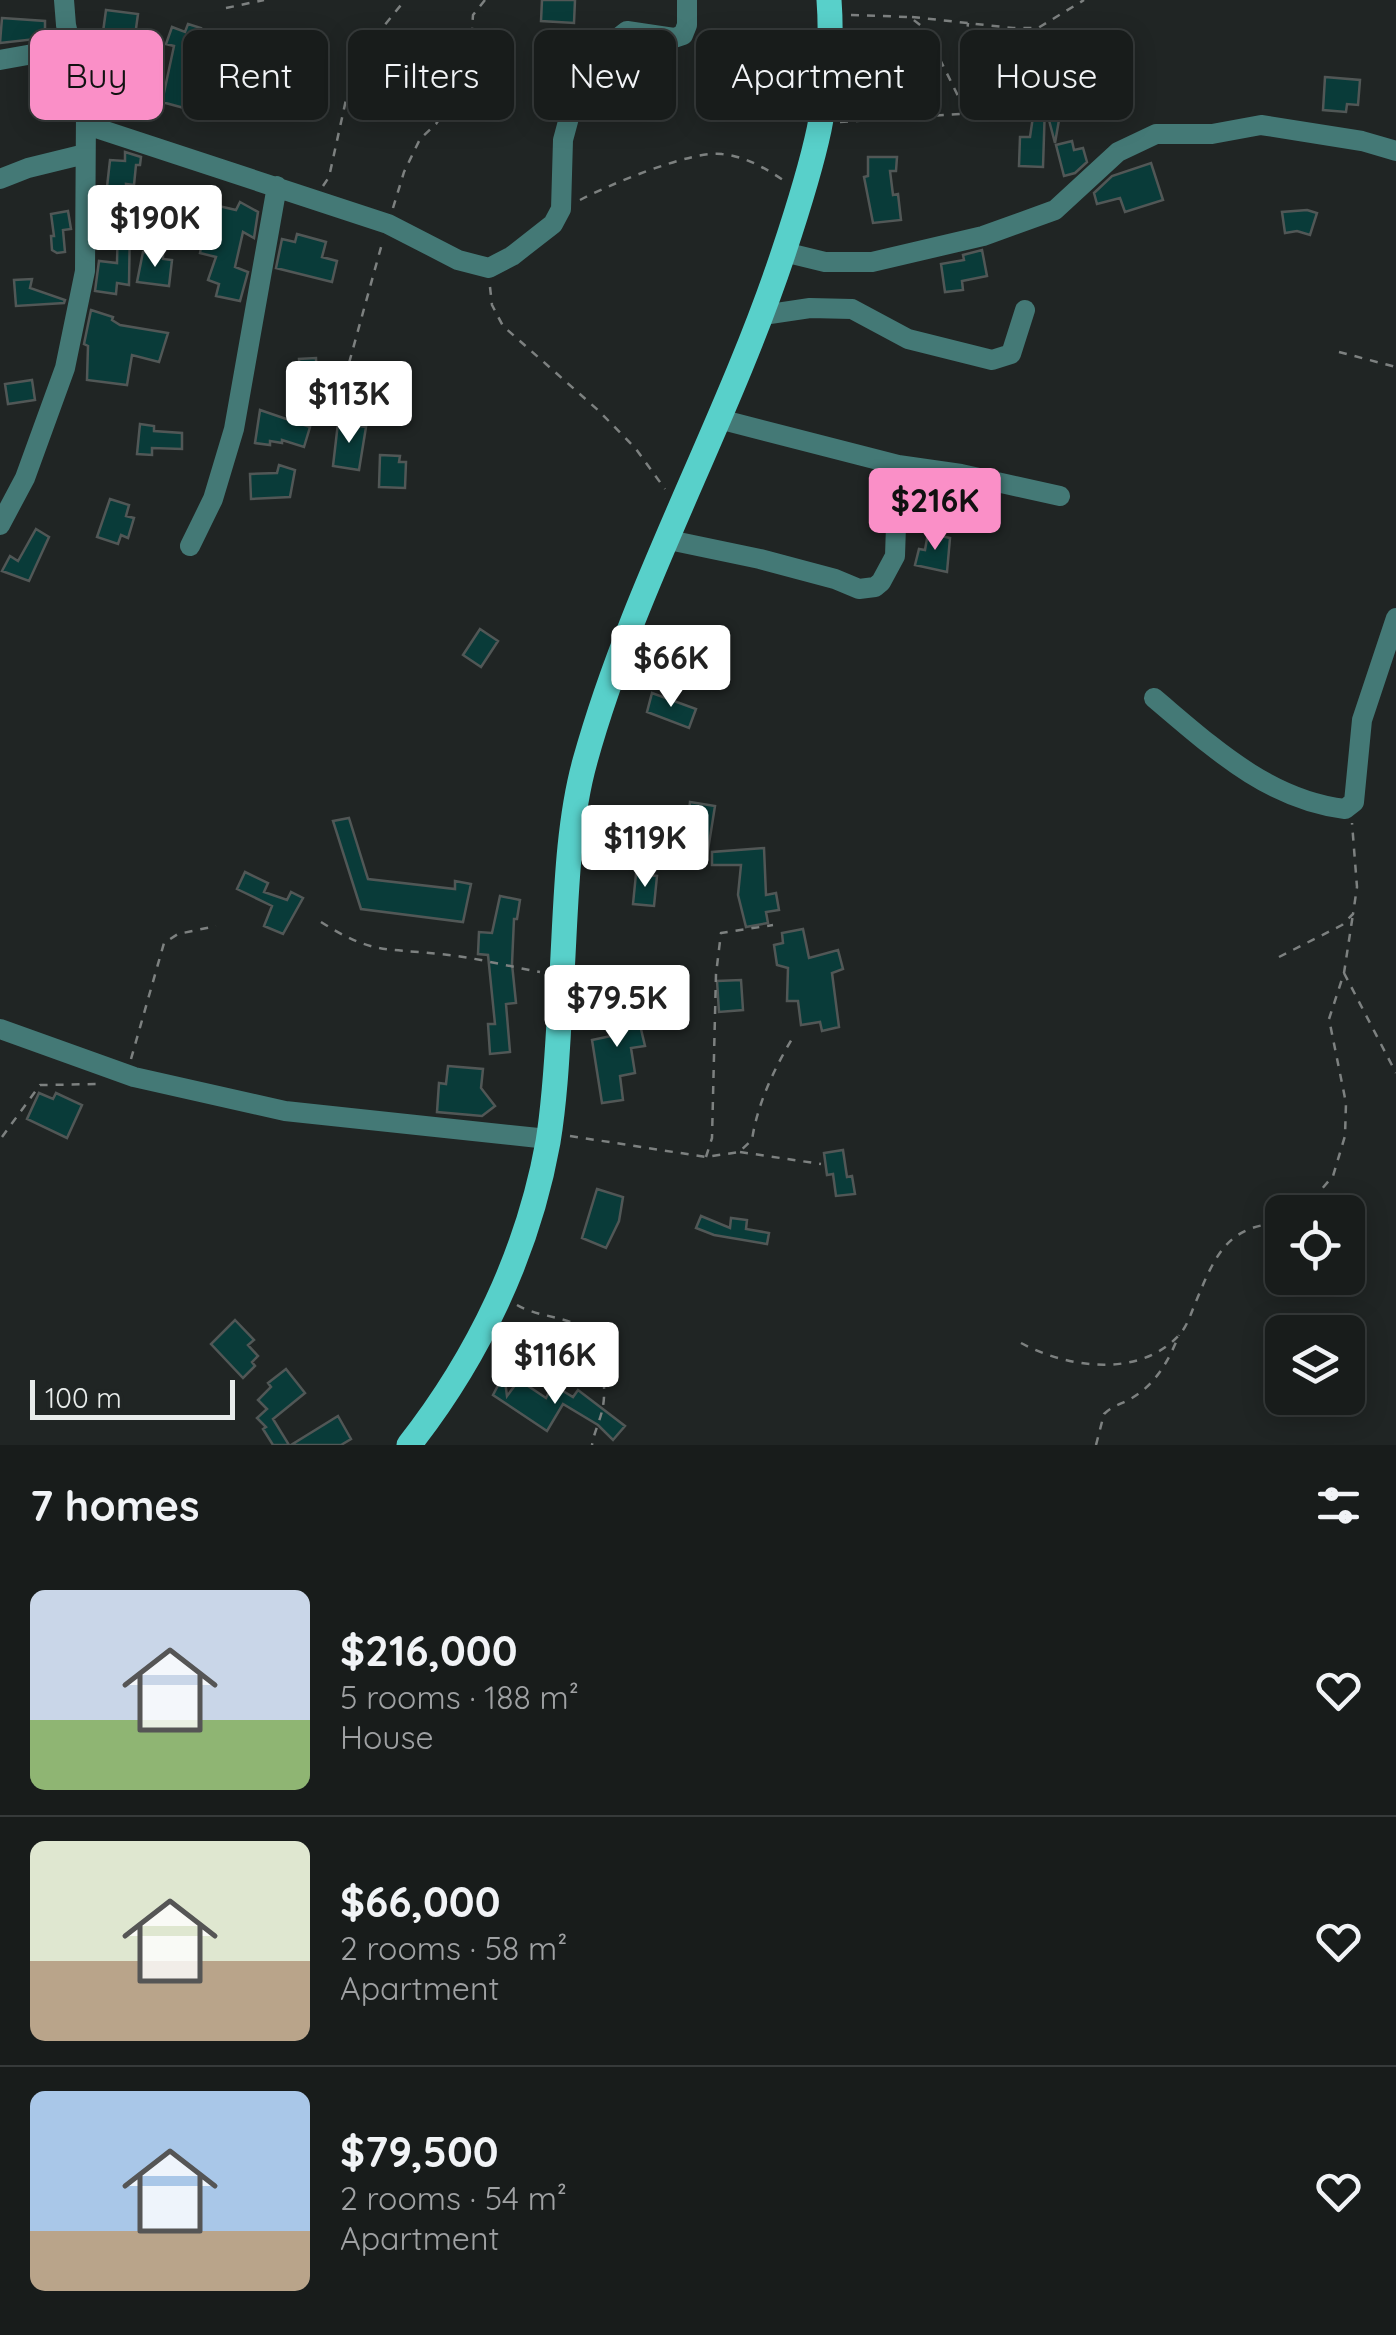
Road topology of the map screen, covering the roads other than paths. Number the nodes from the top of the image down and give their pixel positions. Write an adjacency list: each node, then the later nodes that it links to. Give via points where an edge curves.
1 (64, 0): 4 (street)
2 (687, 0): 12 (street, via 684,35 627,31 583,72 562,140 561,209 553,224 488,268)
3 (829, 8): 13 (main road, via 823,121)
4 (67, 30)
5 (30, 55): 6 (street)
6 (0, 60)
7 (86, 120): 8 (street)
8 (87, 126): 10 (street); 12 (street)
9 (1396, 151): 13 (street, via 1261,126 1156,134 1118,152 1055,210 984,236 872,262 825,262)
10 (85, 154): 11 (street); 19 (street, via 85,272 65,368 26,478)
11 (0, 179)
12 (277, 186): 21 (street, via 234,429 214,500)
13 (784, 252): 15 (main road)
14 (1024, 310): 15 (street, via 1011,354 996,360 908,338 852,309)
15 (763, 315): 16 (main road)
16 (720, 419): 17 (street); 20 (main road)
17 (898, 465): 18 (street); 20 (street, via 895,556 875,588)
18 (1060, 496)
19 (0, 525)
20 (669, 540): 25 (main road, via 584,763 566,891)
21 (190, 546)
22 (1396, 618): 23 (street, via 1362,720 1350,806 1336,808 1280,790 1234,766)
23 (1154, 698)
24 (0, 1029): 25 (street, via 130,1076 285,1111)
25 (548, 1136): 26 (main road, via 533,1211 501,1297)
26 (408, 1445)

